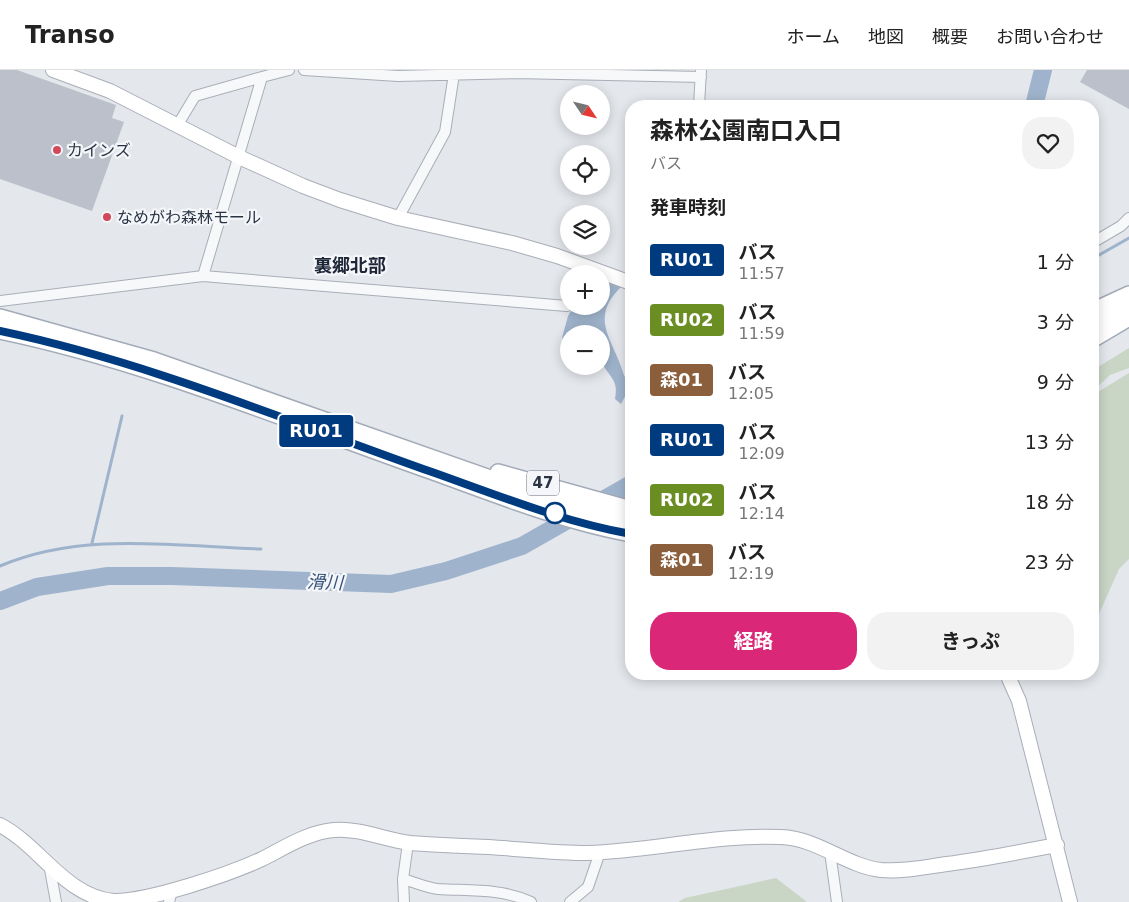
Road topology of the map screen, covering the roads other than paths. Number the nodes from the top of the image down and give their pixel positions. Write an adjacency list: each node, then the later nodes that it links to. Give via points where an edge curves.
1 (53, 70): 9 (street, via 110,90)
2 (289, 70): 7 (street)
3 (304, 70): 4 (street)
4 (399, 73): 5 (street)
5 (454, 74): 6 (street); 11 (street, via 445,132)
6 (701, 74): 8 (street)
7 (262, 77): 9 (street, via 195,96); 10 (street)
8 (699, 100)
9 (177, 126): 10 (street)
10 (239, 156): 11 (street, via 303,186); 15 (street)
11 (398, 218): 14 (street, via 512,243)
12 (1129, 218): 13 (street)
13 (1099, 239)
14 (578, 265)
15 (203, 276): 21 (street); 22 (street)
16 (610, 276): 17 (street)
17 (625, 281)
18 (1129, 284): 20 (main road)
19 (1129, 294): 23 (main road)
20 (1099, 296)
21 (0, 301)
22 (560, 305)
23 (1099, 308)
24 (1129, 308): 27 (main road)
25 (0, 317): 30 (main road, 47, via 154,360)
26 (1129, 318): 29 (main road)
27 (1099, 321)
28 (0, 331): 31 (main road, 47, via 144,370)
29 (1099, 336)
30 (453, 466): 32 (main road, 47, via 492,470); 33 (main road, 47, via 550,499)
31 (476, 488): 34 (main road, 47); 35 (main road, 47, via 534,517)
32 (625, 507)
33 (625, 519)
34 (625, 533)
35 (625, 540)
36 (1010, 680): 39 (street, via 1019,701)
37 (0, 825): 42 (street)
38 (408, 843): 40 (street); 43 (street); 44 (street, via 349,830 332,830 291,844)
39 (1056, 845): 41 (street, via 896,870 862,866); 50 (street)
40 (600, 852): 41 (street, via 764,837 786,837); 48 (street, via 588,887)
41 (830, 852): 49 (street)
42 (49, 863): 44 (street, via 76,887 102,899 127,901); 45 (street)
43 (404, 879): 46 (street); 47 (street, via 436,889 478,890 517,896)
44 (170, 897)
45 (56, 902)
46 (404, 902)
47 (531, 902)
48 (570, 902)
49 (837, 902)
50 (1070, 902)

